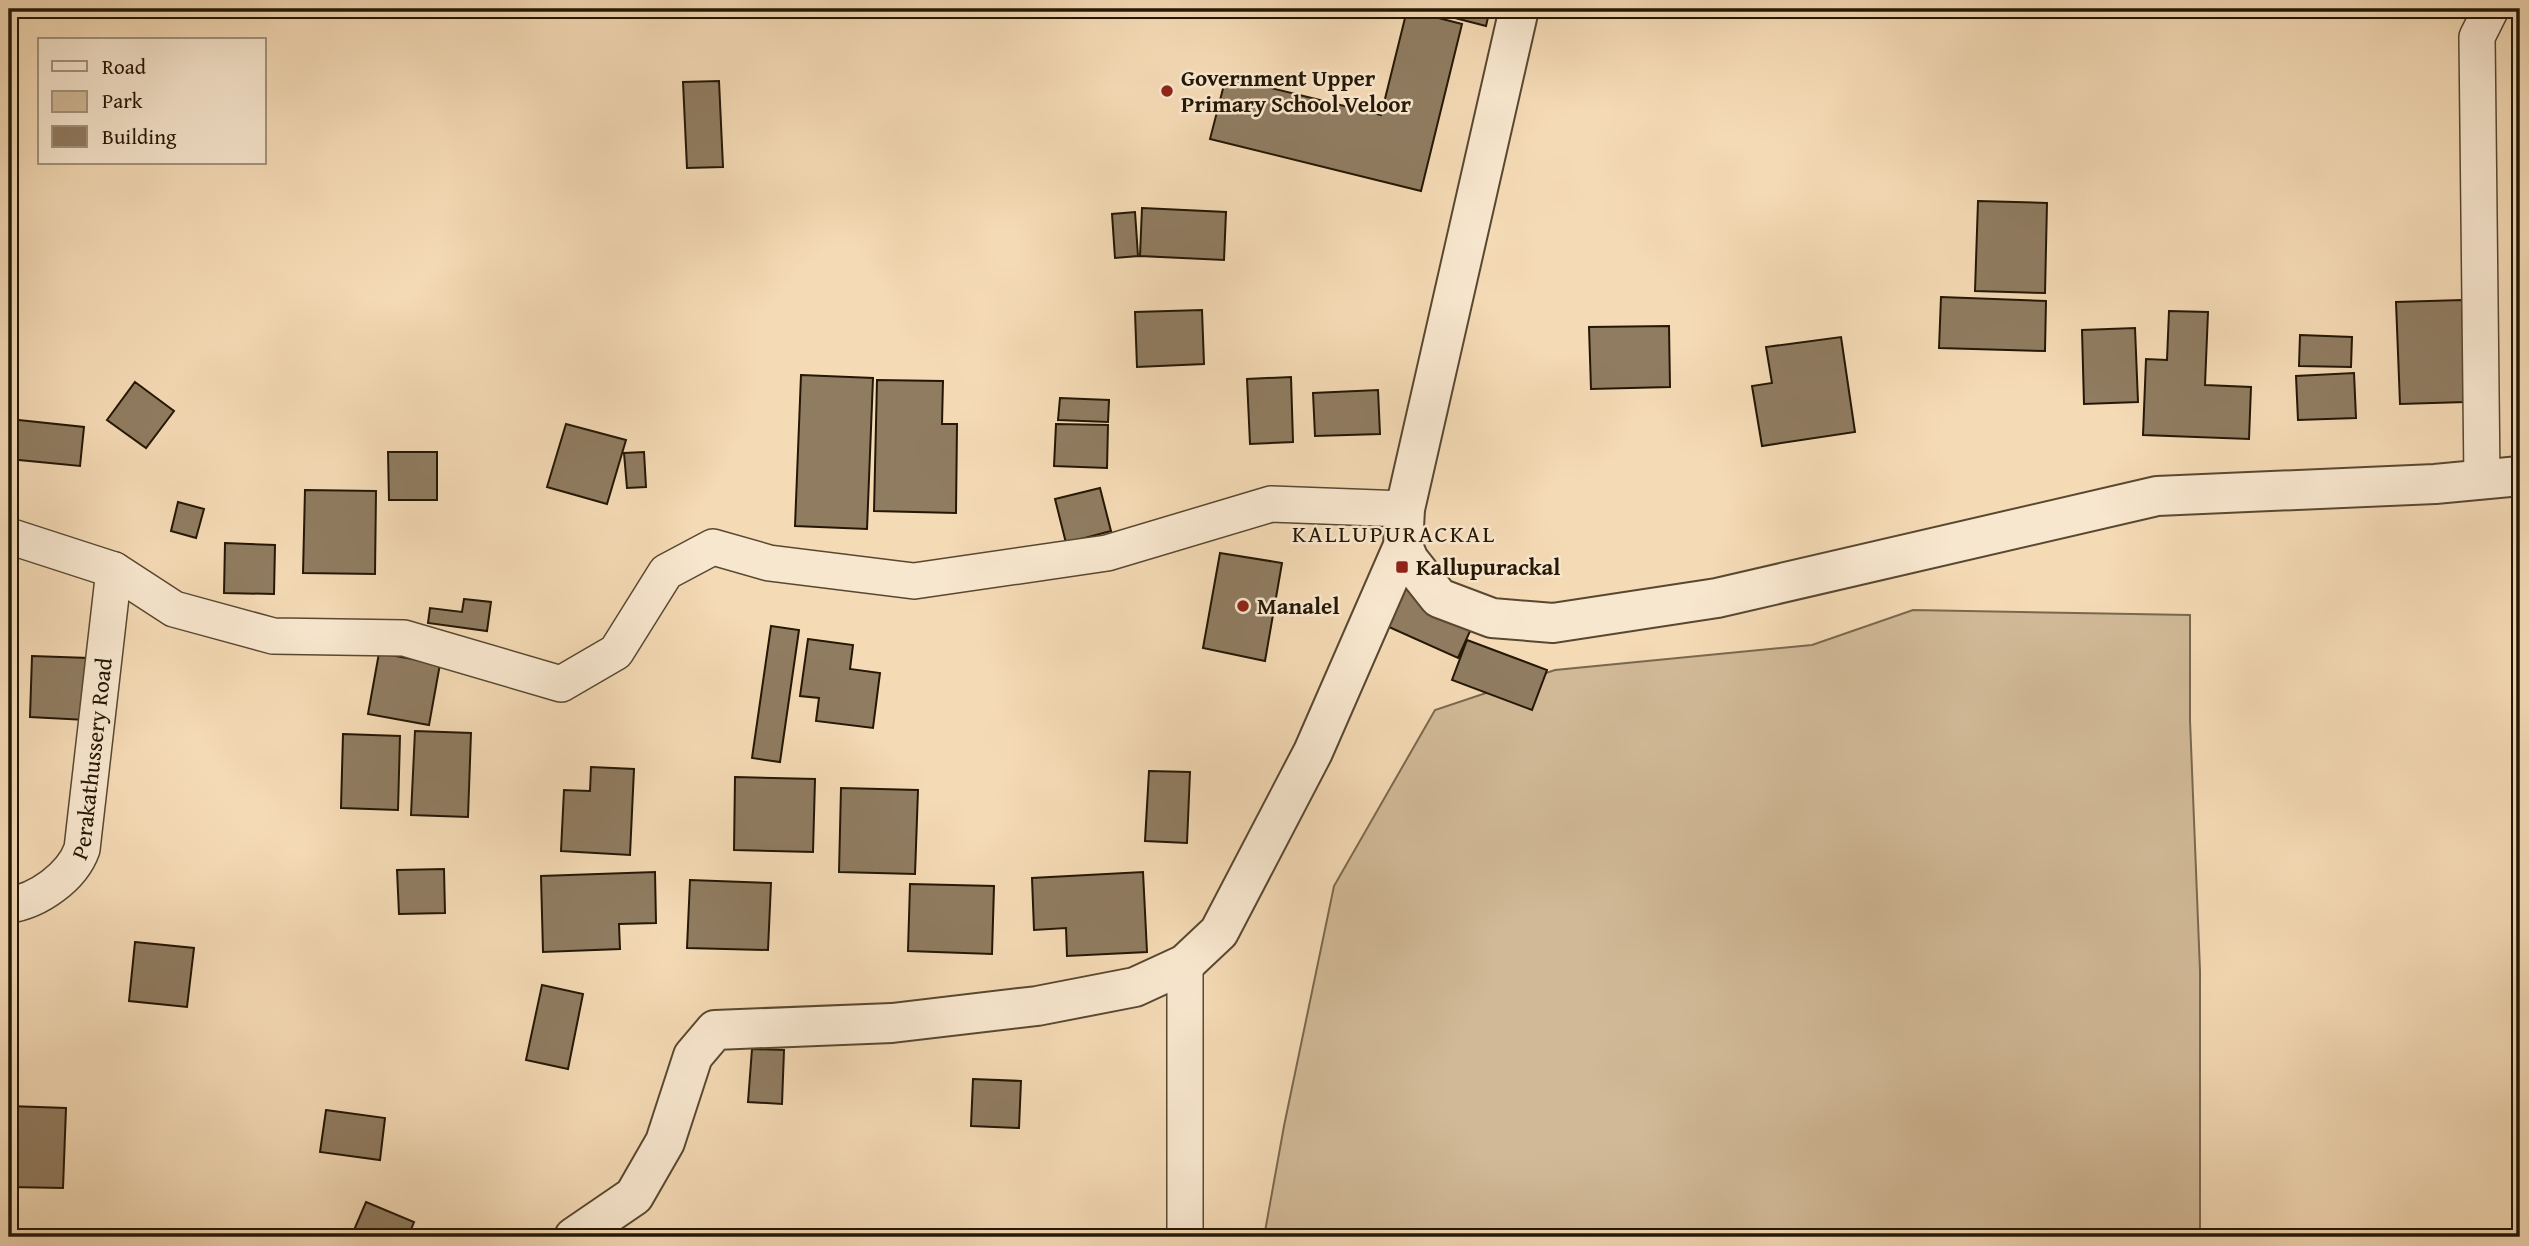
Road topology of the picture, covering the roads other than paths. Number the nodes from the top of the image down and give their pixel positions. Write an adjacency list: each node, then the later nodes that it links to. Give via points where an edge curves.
1 (1519, 9): 5 (street)
2 (2491, 9): 4 (street, via 2477,37)
3 (2520, 476): 4 (street)
4 (2483, 480): 5 (street, via 2157,496 1717,598 1553,623 1492,618 1439,598 1409,560)
5 (1404, 528): 7 (street, via 1271,505 1107,553 914,581 769,563 713,547 666,572 616,652 561,684 404,638 273,636 174,609); 9 (street, via 1313,752 1219,932)
6 (9, 536): 7 (street)
7 (114, 570): 8 (street, Perakathussery Road, via 82,849 66,876 36,896)
8 (9, 905)
9 (1185, 964): 10 (street, via 1135,986 1037,1006 892,1023 715,1030 693,1056 665,1142 634,1196); 11 (street)
10 (574, 1237)
11 (1185, 1237)

